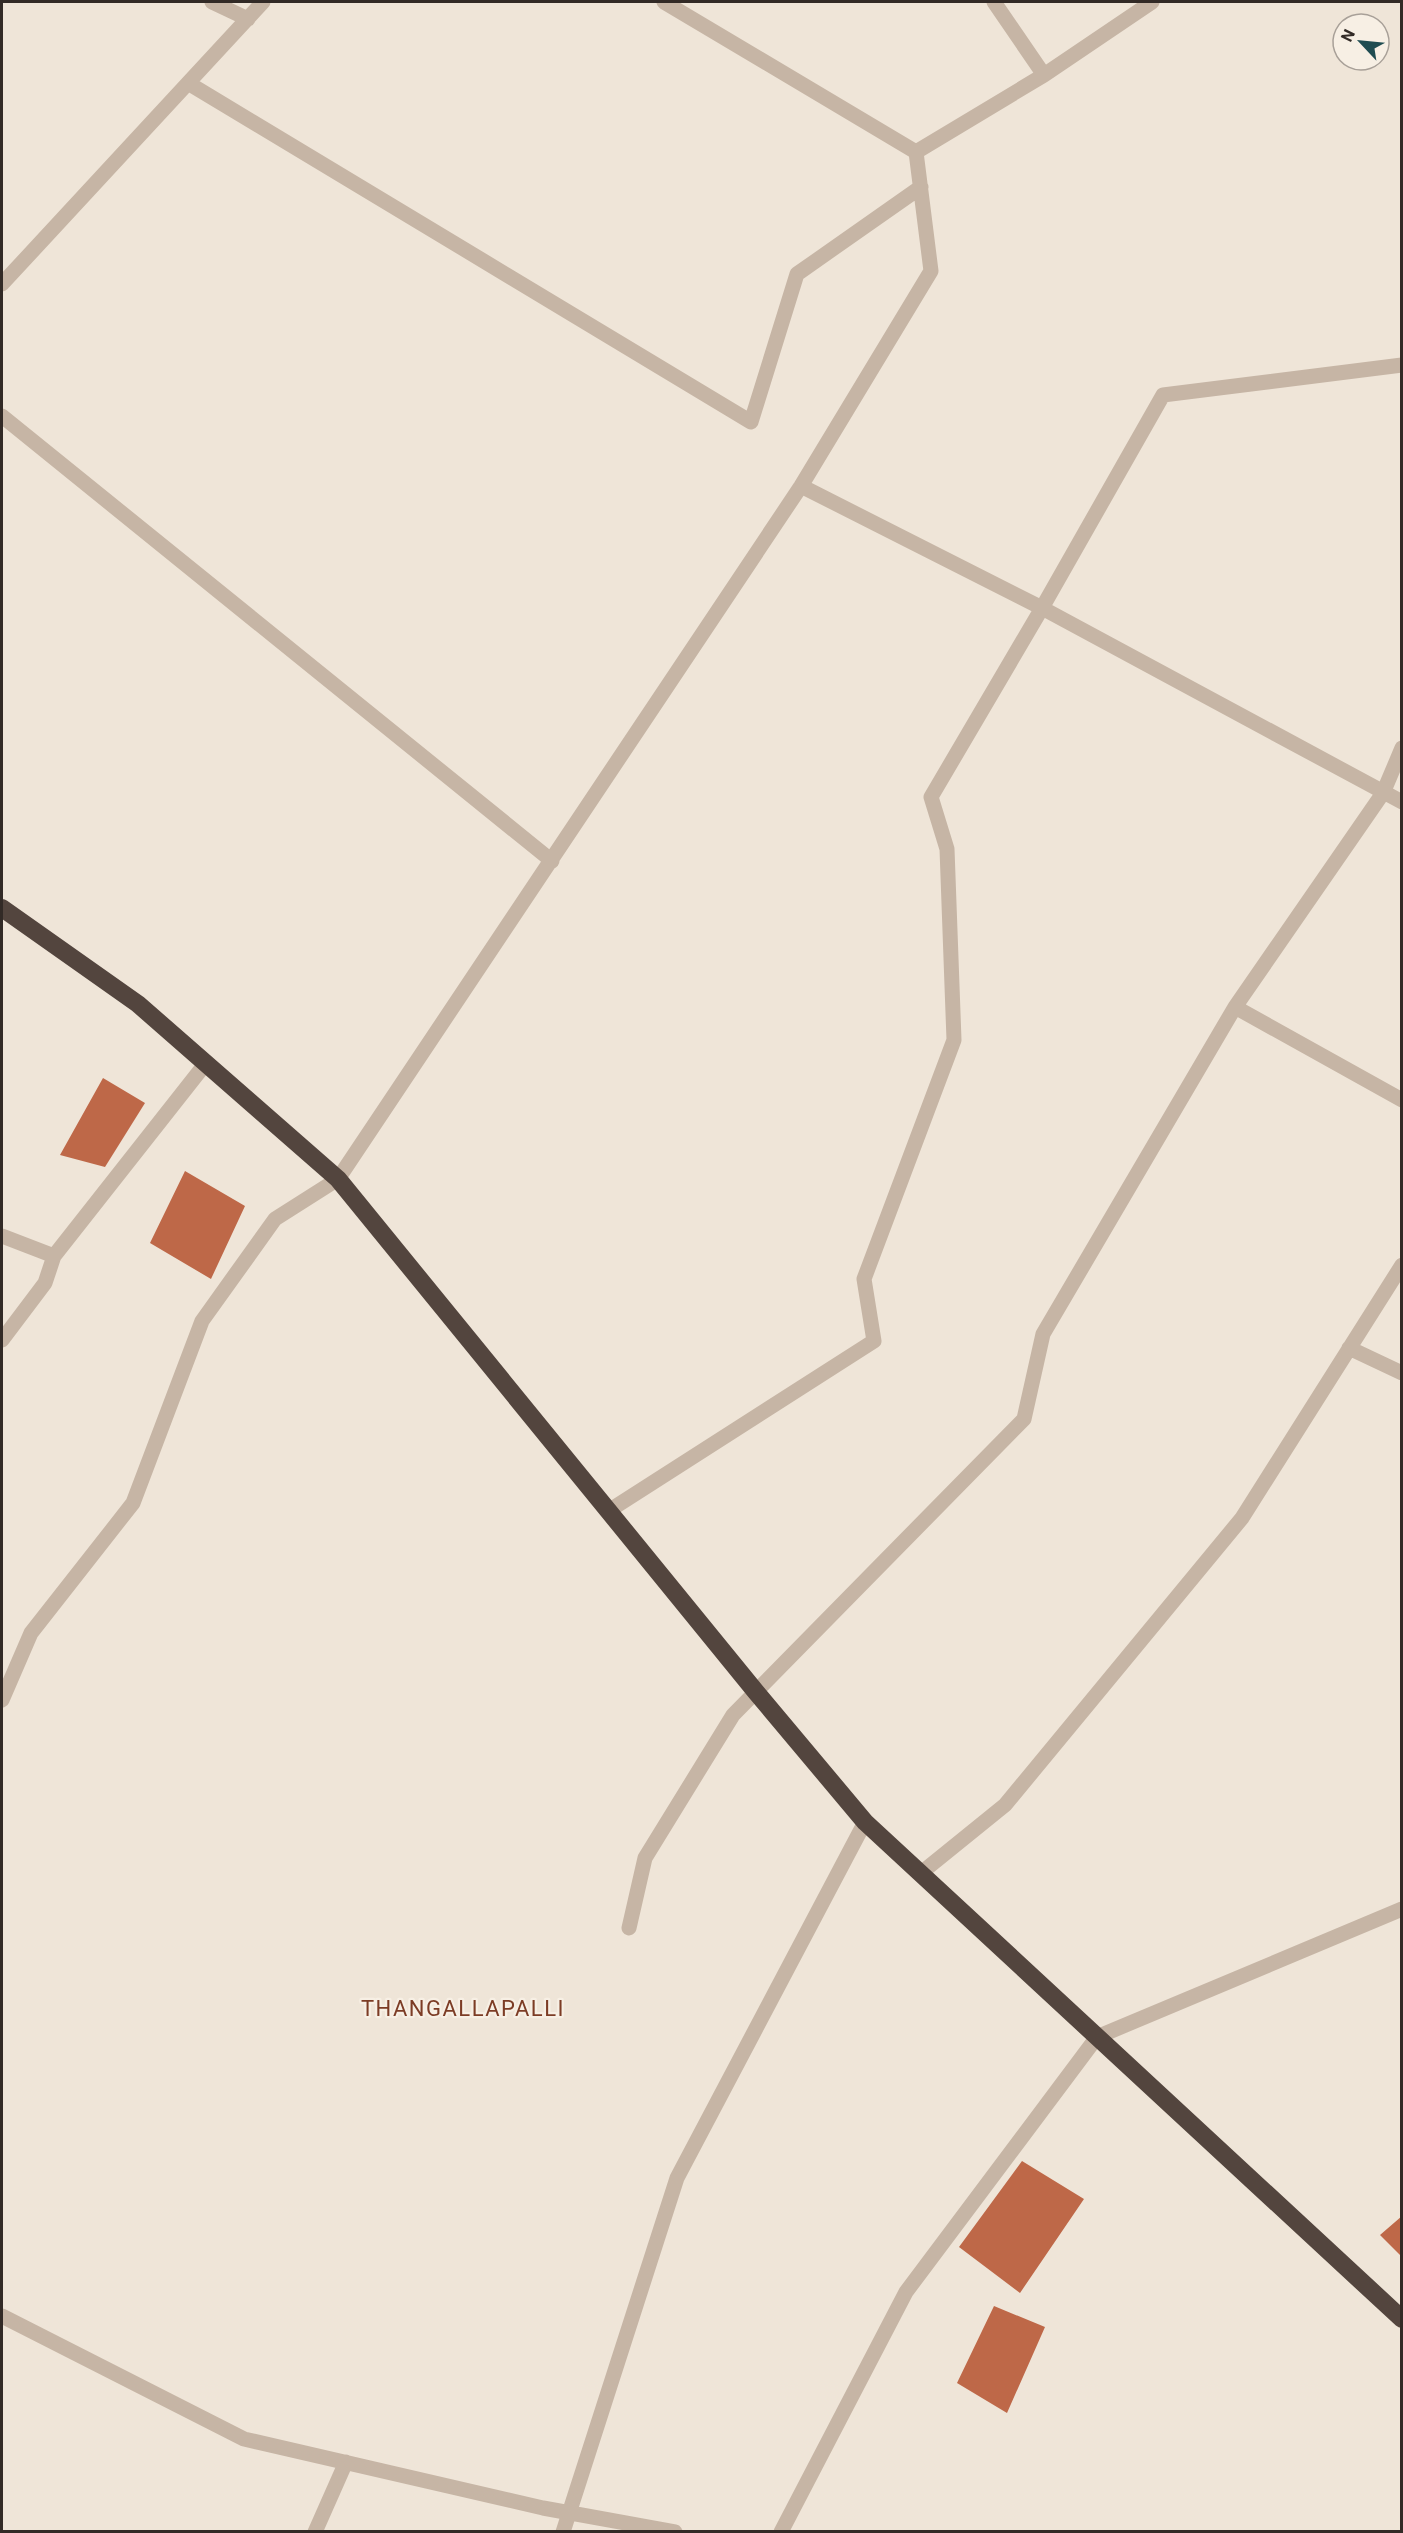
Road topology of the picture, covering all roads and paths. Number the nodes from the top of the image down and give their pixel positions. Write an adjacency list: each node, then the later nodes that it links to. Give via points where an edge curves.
1 (213, 2): 6 (street)
2 (263, 2): 6 (street)
3 (664, 2): 9 (street)
4 (994, 2): 7 (street)
5 (1152, 2): 7 (street)
6 (248, 18): 8 (street)
7 (1044, 75): 9 (street)
8 (188, 82): 10 (street, via 751,422 797,274); 11 (street)
9 (916, 152): 10 (street)
10 (921, 187): 14 (street, via 931,271)
11 (2, 284)
12 (1401, 365): 15 (street, via 1163,395)
13 (2, 416): 19 (street)
14 (801, 486): 15 (street); 19 (street)
15 (1042, 608): 17 (street); 31 (street, via 931,797 947,849 954,1040 864,1279 874,1341)
16 (1401, 748): 17 (street)
17 (1383, 793): 18 (street); 21 (street)
18 (1401, 802)
19 (552, 861): 24 (street)
20 (2, 908): 22 (highway, via 138,1005)
21 (1235, 1007): 23 (street); 32 (street, via 1043,1334 1024,1419)
22 (206, 1063): 24 (highway); 26 (street)
23 (1401, 1100)
24 (338, 1179): 31 (highway); 33 (street, via 275,1219 202,1321 134,1503 31,1633)
25 (2, 1236): 26 (street)
26 (54, 1256): 28 (street, via 45,1283)
27 (1401, 1265): 29 (street)
28 (2, 1340)
29 (1349, 1348): 30 (street); 35 (street, via 1242,1518 1005,1805)
30 (1401, 1374)
31 (610, 1510): 32 (highway)
32 (756, 1692): 34 (highway); 37 (street, via 733,1714 645,1858)
33 (2, 1700)
34 (866, 1822): 35 (highway); 42 (street, via 677,2178)
35 (921, 1873): 38 (highway)
36 (1401, 1909): 38 (street)
37 (629, 1928)
38 (1097, 2037): 40 (highway); 46 (street, via 906,2292)
39 (2, 2316): 41 (street, via 244,2439)
40 (1401, 2319)
41 (346, 2462): 42 (street); 43 (street)
42 (570, 2512): 44 (street); 45 (street)
43 (315, 2532)
44 (563, 2532)
45 (675, 2532)
46 (781, 2532)

